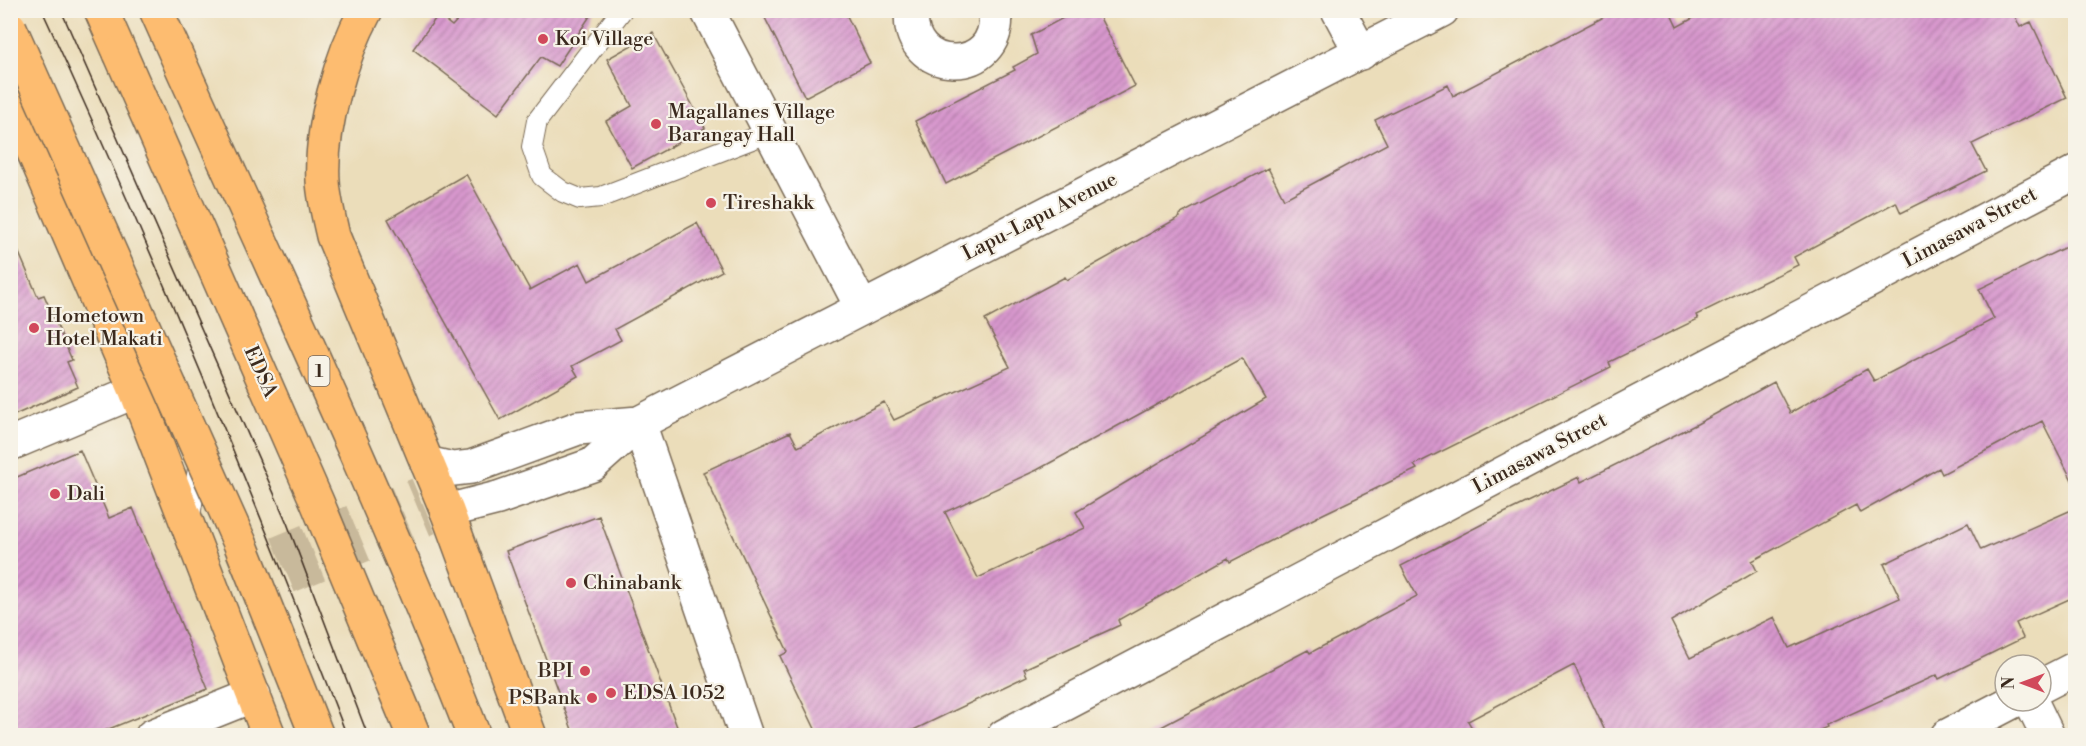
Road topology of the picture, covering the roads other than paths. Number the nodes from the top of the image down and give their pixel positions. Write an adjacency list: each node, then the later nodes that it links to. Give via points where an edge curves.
1 (101, 10): 30 (highway, EDSA, bridge, via 317,502)
2 (156, 10): 31 (highway, 1, bridge, via 351,442)
3 (366, 10): 20 (highway, via 341,66 328,127 323,180 333,236)
4 (622, 10): 13 (lane, via 537,121 532,147 542,176 580,199 601,197)
5 (707, 10): 13 (street)
6 (912, 10): 7 (street, via 910,21 920,46 944,62 974,58 989,43 997,22)
7 (995, 10)
8 (1338, 10): 11 (street)
9 (1442, 10): 11 (street, Lapu-Lapu Avenue)
10 (10, 28): 29 (highway, bridge, via 240,543)
11 (1361, 53): 16 (street, Lapu-Lapu Avenue)
12 (10, 97): 15 (highway)
13 (770, 132): 16 (street)
14 (2076, 172): 34 (street, Limasawa Street)
15 (74, 242): 17 (highway); 21 (lane, via 126,263 202,447)
16 (862, 308): 18 (street, Lapu-Lapu Avenue)
17 (136, 391): 19 (street); 21 (highway)
18 (639, 423): 20 (street, Lapu-Lapu Avenue, via 578,428 471,467 453,469); 20 (street, Lapu-Lapu Avenue, via 592,465 498,498); 33 (street)
19 (10, 444)
20 (431, 495): 32 (highway)
21 (188, 525): 24 (highway, via 226,589)
22 (2076, 668): 23 (street)
23 (2053, 680)
24 (254, 695): 27 (street); 28 (highway)
25 (1993, 712): 35 (street)
26 (2037, 713): 36 (street)
27 (152, 735)
28 (269, 735)
29 (317, 735)
30 (414, 735)
31 (474, 735)
32 (530, 735)
33 (746, 735)
34 (1004, 735)
35 (1947, 735)
36 (2048, 735)

